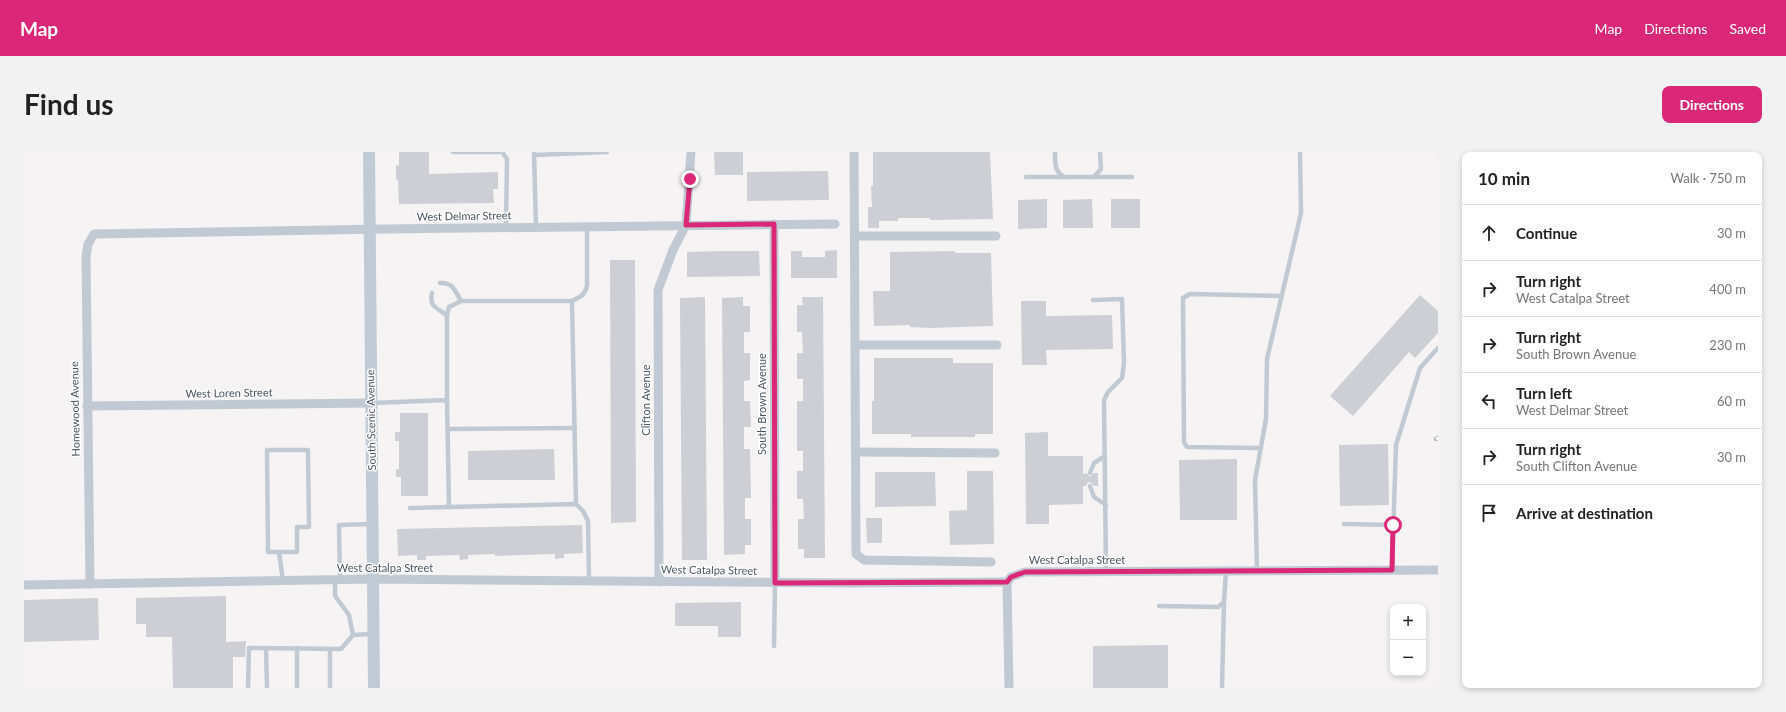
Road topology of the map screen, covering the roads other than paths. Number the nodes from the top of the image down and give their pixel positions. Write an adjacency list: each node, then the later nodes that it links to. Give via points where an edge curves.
1 (369, 152): 22 (main road, South Scenic Avenue)
2 (453, 152): 3 (lane)
3 (500, 152): 20 (lane, via 508,159)
4 (607, 152): 11 (lane)
5 (691, 152): 18 (street)
6 (854, 152): 24 (street)
7 (1055, 152): 13 (lane, via 1055,167)
8 (1100, 152): 14 (lane, via 1100,169)
9 (1300, 152): 28 (lane, via 1301,213)
10 (534, 153): 11 (lane); 21 (lane)
11 (584, 153)
12 (1026, 177): 13 (lane)
13 (1064, 177): 14 (lane)
14 (1094, 177): 15 (lane)
15 (1132, 177)
16 (774, 224): 17 (street, West Delmar Street); 18 (street, West Delmar Street); 67 (street, South Brown Avenue)
17 (835, 224)
18 (686, 225): 19 (street, West Delmar Street); 65 (street, Clifton Avenue, via 673,250 658,290)
19 (586, 226): 21 (street, West Delmar Street); 31 (lane, via 587,286 585,292)
20 (506, 227): 21 (street, West Delmar Street); 22 (street, West Delmar Street)
21 (536, 227)
22 (370, 229): 23 (street, West Delmar Street); 37 (main road, South Scenic Avenue)
23 (94, 234): 38 (street, Homewood Avenue, via 88,244 86,257)
24 (856, 236): 25 (street); 33 (street)
25 (996, 236)
26 (440, 283): 30 (lane, via 452,286)
27 (432, 293): 32 (lane, via 432,305)
28 (1281, 296): 41 (lane, via 1266,360 1266,419); 41 (lane, via 1190,294 1183,298 1184,442 1187,447)
29 (1093, 300): 44 (lane, via 1122,299 1124,363 1122,378 1104,400)
30 (461, 301): 31 (lane); 32 (lane, via 450,307)
31 (572, 301): 39 (lane)
32 (447, 315): 36 (lane)
33 (856, 345): 34 (street); 42 (street)
34 (996, 345)
35 (1438, 348): 53 (lane, via 1420,368 1396,445)
36 (447, 400): 37 (lane); 40 (lane)
37 (371, 403): 38 (street, West Loren Street); 51 (main road, South Scenic Avenue)
38 (87, 406): 68 (street, Homewood Avenue)
39 (575, 428): 40 (lane); 47 (lane)
40 (448, 429): 49 (lane)
41 (1261, 448): 59 (lane, via 1255,480)
42 (856, 452): 43 (street); 55 (street, via 856,554 864,560)
43 (995, 453)
44 (1105, 456): 45 (lane, via 1094,463); 48 (lane)
45 (1090, 473)
46 (1090, 486): 48 (lane, via 1094,497)
47 (576, 504): 49 (lane); 64 (lane, via 583,510 588,521)
48 (1106, 505): 60 (lane)
49 (449, 507): 50 (lane)
50 (410, 508)
51 (372, 524): 61 (main road, South Scenic Avenue); 62 (lane, via 339,524)
52 (1344, 524): 53 (lane)
53 (1393, 525): 56 (lane)
54 (280, 552): 54 (lane, via 297,552 297,527 309,527 308,450 267,450 268,552); 63 (lane)
55 (991, 562)
56 (1392, 570): 57 (street, West Catalpa Street); 59 (street, West Catalpa Street)
57 (1438, 570)
58 (1226, 571): 59 (street, West Catalpa Street); 60 (street, West Catalpa Street); 70 (lane)
59 (1257, 571)
60 (1106, 572): 66 (street, West Catalpa Street, via 1025,572 1011,577)
61 (373, 579): 62 (street, West Catalpa Street); 64 (street, West Catalpa Street); 72 (main road, South Scenic Avenue)
62 (337, 580): 63 (street, West Catalpa Street); 73 (lane, via 335,596 349,615)
63 (283, 581): 68 (street, West Catalpa Street)
64 (589, 581): 65 (street, West Catalpa Street)
65 (659, 582): 67 (street, West Catalpa Street)
66 (1007, 582): 67 (street, West Catalpa Street); 83 (street)
67 (775, 583): 74 (lane)
68 (90, 584): 69 (street, West Catalpa Street)
69 (24, 585)
70 (1224, 602): 71 (lane, via 1218,607); 84 (lane)
71 (1160, 606)
72 (373, 634): 73 (lane); 82 (main road, South Scenic Avenue)
73 (353, 635): 77 (lane, via 341,649)
74 (774, 646)
75 (266, 648): 76 (lane); 78 (lane, via 249,648); 79 (lane)
76 (296, 648): 77 (lane); 80 (lane)
77 (330, 649): 81 (lane)
78 (248, 688)
79 (267, 688)
80 (297, 688)
81 (330, 688)
82 (374, 688)
83 (1009, 688)
84 (1222, 688)

